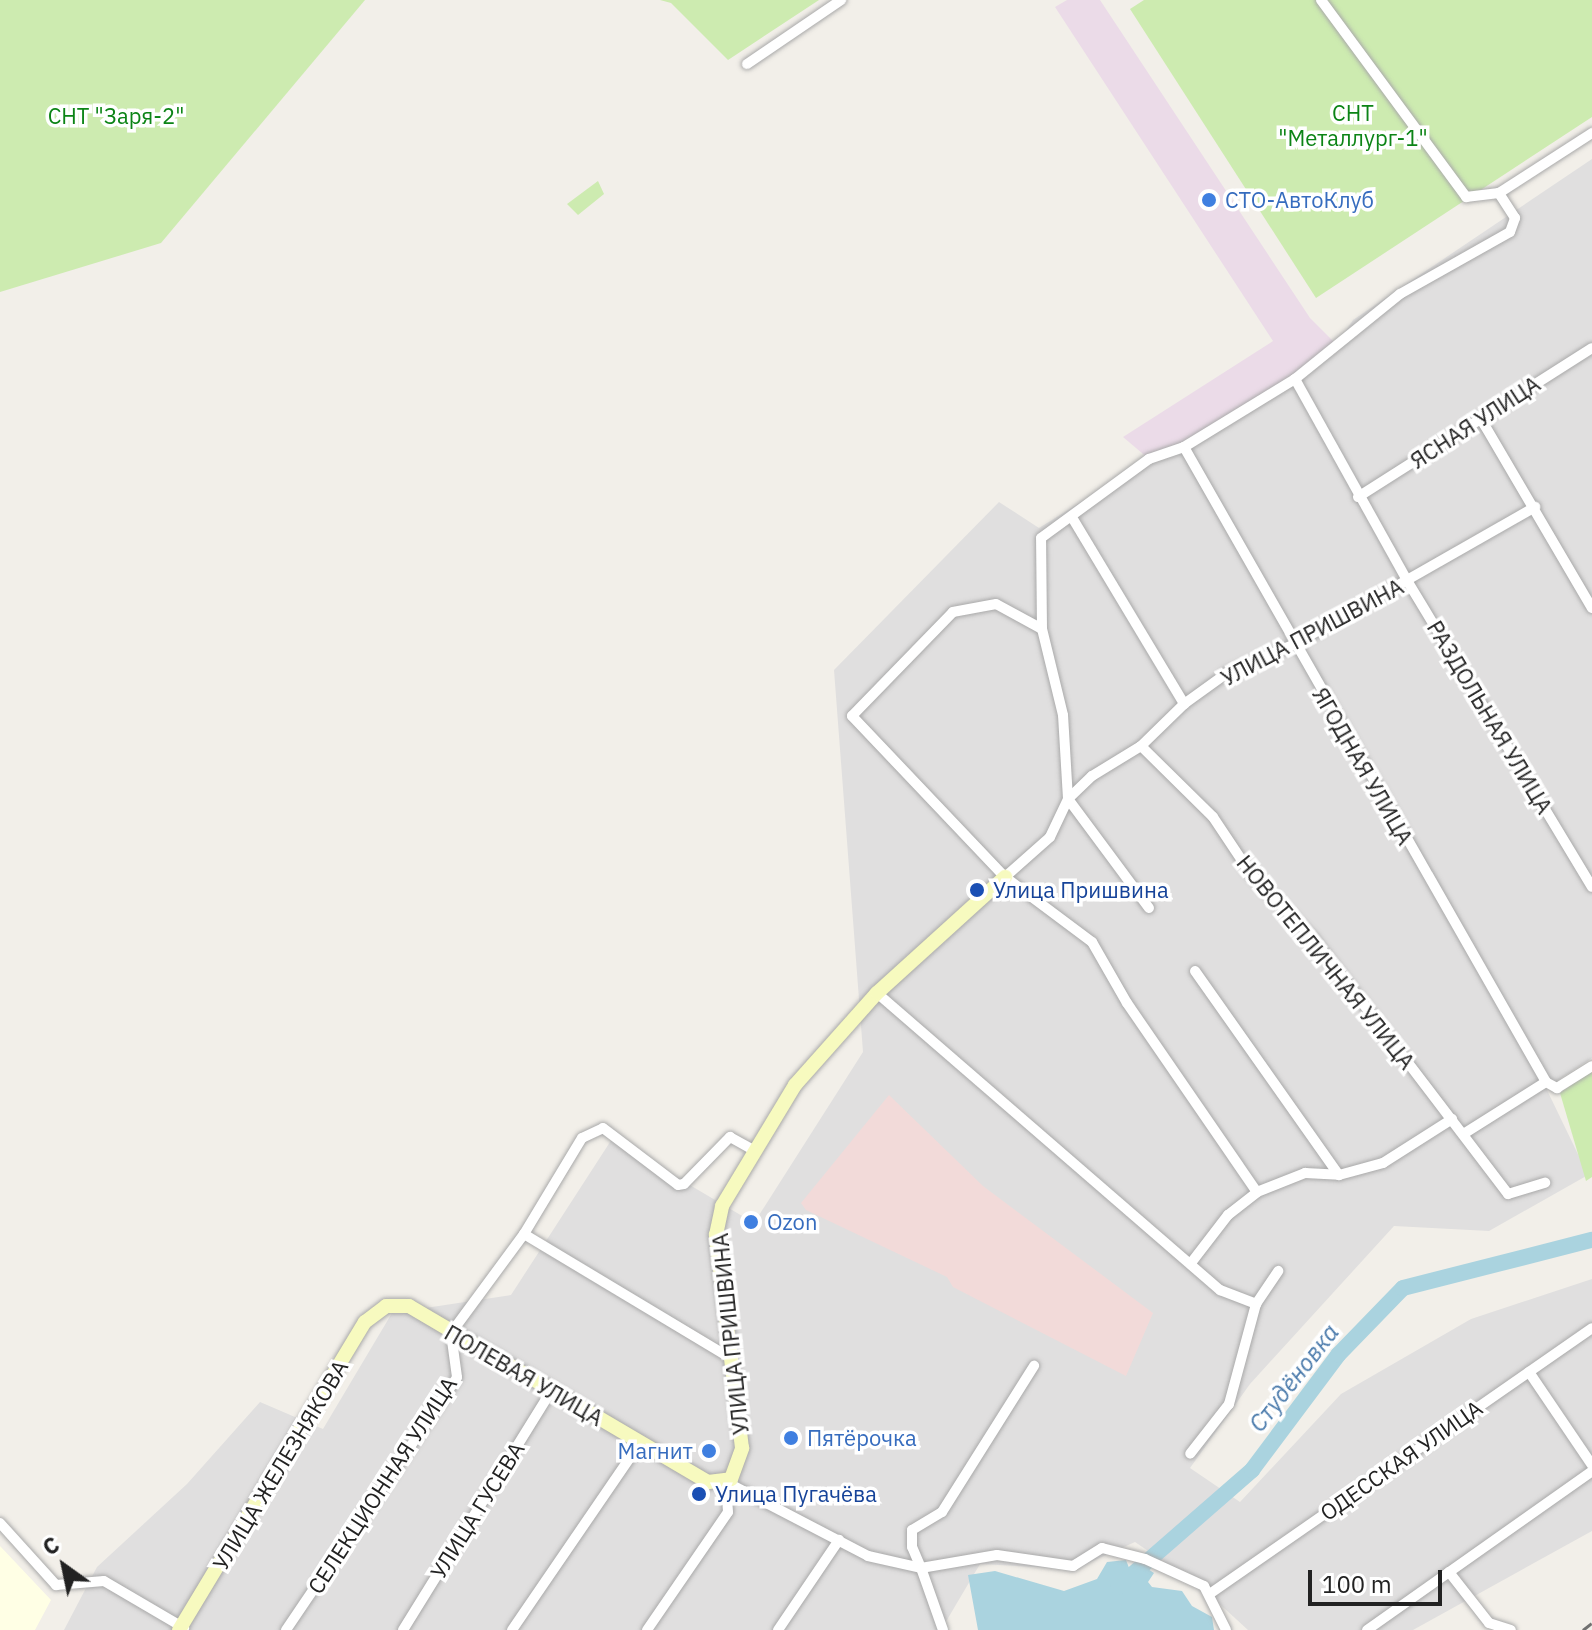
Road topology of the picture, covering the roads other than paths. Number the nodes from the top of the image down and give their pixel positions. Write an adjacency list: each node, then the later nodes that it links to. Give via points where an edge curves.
1 (841, 0): 3 (street)
2 (1321, 0): 5 (street, via 1360,47 1460,193 1486,198)
3 (747, 64)
4 (1592, 133): 5 (street)
5 (1499, 193): 7 (street, via 1515,218 1510,232 1400,294)
6 (1592, 348): 8 (street, ЯСНАЯ УЛИЦА)
7 (1295, 379): 9 (street); 10 (street, РАЗДОЛЬНАЯ УЛИЦА)
8 (1481, 419): 10 (street, ЯСНАЯ УЛИЦА); 11 (street)
9 (1184, 447): 12 (street, via 1149,459); 16 (street, ЯГОДНАЯ УЛИЦА)
10 (1358, 497): 13 (street, РАЗДОЛЬНАЯ УЛИЦА)
11 (1535, 507): 13 (street, УЛИЦА ПРИШВИНА); 14 (street)
12 (1073, 519): 15 (street, via 1041,538); 17 (street)
13 (1408, 582): 16 (street, УЛИЦА ПРИШВИНА); 21 (street, РАЗДОЛЬНАЯ УЛИЦА)
14 (1592, 608)
15 (1042, 629): 19 (street, via 1063,715); 20 (street, via 996,604 953,612 852,716)
16 (1293, 645): 17 (street, УЛИЦА ПРИШВИНА, via 1227,673); 26 (street, ЯГОДНАЯ УЛИЦА)
17 (1184, 704): 18 (street, УЛИЦА ПРИШВИНА)
18 (1141, 746): 19 (street, УЛИЦА ПРИШВИНА, via 1092,776); 27 (street, НОВОТЕПЛИЧНАЯ УЛИЦА, via 1213,817 1251,874 1313,938)
19 (1068, 799): 20 (street, УЛИЦА ПРИШВИНА, via 1050,837); 22 (street)
20 (1005, 877): 24 (street, УЛИЦА ПРИШВИНА); 32 (street, via 1092,942 1127,1003)
21 (1592, 887)
22 (1149, 908)
23 (1195, 971): 30 (street)
24 (877, 993): 29 (street, УЛИЦА ПРИШВИНА, via 795,1085); 34 (street)
25 (1592, 1066): 26 (street, via 1557,1088)
26 (1546, 1082): 28 (street)
27 (1452, 1119): 28 (street, НОВОТЕПЛИЧНАЯ УЛИЦА); 30 (street, via 1383,1163)
28 (1465, 1133): 31 (street, НОВОТЕПЛИЧНАЯ УЛИЦА, via 1508,1194)
29 (753, 1150): 33 (street, via 730,1137 684,1184 596,1129 563,1161); 40 (street, УЛИЦА ПРИШВИНА, via 722,1206 716,1235)
30 (1339, 1175): 32 (street, via 1305,1173)
31 (1545, 1183)
32 (1257, 1192): 34 (street, via 1228,1215)
33 (524, 1234): 39 (street); 40 (street)
34 (1191, 1263): 36 (street, via 1220,1290)
35 (1278, 1271): 36 (street)
36 (1256, 1304): 45 (street, via 1229,1404)
37 (386, 1306): 39 (street, ПОЛЕВАЯ УЛИЦА, via 409,1306); 53 (street, УЛИЦА ЖЕЛЕЗНЯКОВА, via 365,1322)
38 (1592, 1328): 42 (street, ОДЕССКАЯ УЛИЦА)
39 (451, 1333): 43 (street, ПОЛЕВАЯ УЛИЦА); 54 (street, СЕЛЕКЦИОННАЯ УЛИЦА, via 457,1377)
40 (732, 1359): 47 (street, УЛИЦА ПРИШВИНА, via 742,1448 737,1473)
41 (1034, 1366): 50 (street, via 942,1512 912,1530)
42 (1529, 1372): 46 (street); 52 (street, ОДЕССКАЯ УЛИЦА)
43 (551, 1391): 44 (street, ПОЛЕВАЯ УЛИЦА); 55 (street, УЛИЦА ГУСЕВА)
44 (640, 1443): 47 (street, ПОЛЕВАЯ УЛИЦА, via 708,1482); 56 (street)
45 (1190, 1454)
46 (1592, 1468): 51 (street)
47 (726, 1482): 49 (street, ПОЛЕВАЯ УЛИЦА); 57 (street, via 728,1512)
48 (0, 1523): 53 (street, via 56,1585 104,1581)
49 (839, 1540): 50 (street, ПОЛЕВАЯ УЛИЦА, via 884,1563); 58 (street)
50 (921, 1568): 52 (street, ПОЛЕВАЯ УЛИЦА, via 997,1555 1073,1566 1102,1548 1145,1559); 59 (street)
51 (1449, 1572): 61 (street); 62 (street, via 1489,1623)
52 (1211, 1593): 60 (street)
53 (183, 1629)
54 (286, 1630)
55 (403, 1630)
56 (512, 1630)
57 (647, 1630)
58 (778, 1630)
59 (943, 1630)
60 (1226, 1630)
61 (1367, 1630)
62 (1511, 1630)

